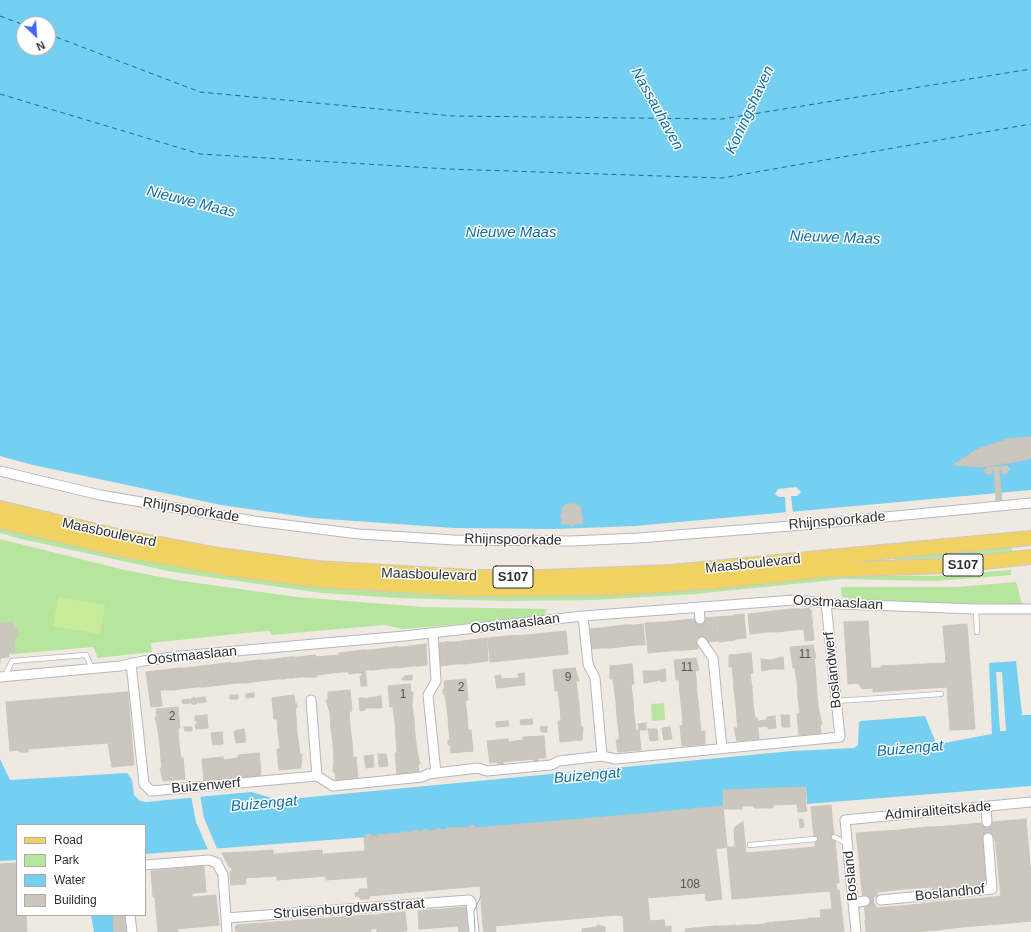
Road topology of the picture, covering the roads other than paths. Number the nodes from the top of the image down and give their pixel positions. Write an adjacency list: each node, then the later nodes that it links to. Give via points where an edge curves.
1 (0, 471): 2 (street, Rhijnspoorkade, via 100,495 254,521 359,534 469,540 571,541 659,536)
2 (1031, 503)
3 (0, 508): 5 (main road, Maasboulevard / S107, via 117,536 219,555 316,568 464,576 551,577 656,573)
4 (0, 521): 6 (main road, Maasboulevard / S107, via 106,546 231,569 345,582 467,589 621,588 823,570 947,566)
5 (1031, 538)
6 (1031, 557)
7 (826, 604): 8 (street, Oostmaaslaan, via 794,600); 9 (street, Oostmaaslaan); 21 (street, Boslandwerf)
8 (699, 608): 11 (street, Oostmaaslaan); 12 (street)
9 (976, 609): 10 (street, Oostmaaslaan); 13 (lane)
10 (1031, 609)
11 (583, 616): 14 (street, Oostmaaslaan); 23 (street, via 588,664 595,678)
12 (700, 619)
13 (977, 632)
14 (434, 633): 16 (street, Oostmaaslaan, via 180,656); 24 (street, via 436,681 428,695)
15 (702, 642): 22 (street, via 713,658)
16 (131, 663): 17 (street, Oostmaaslaan); 25 (street, Buizenwerf, via 144,784 150,791)
17 (92, 668): 18 (street, Oostmaaslaan); 18 (lane, via 86,655 12,661)
18 (2, 677)
19 (941, 694): 21 (lane)
20 (311, 700): 25 (street)
21 (836, 701): 22 (street, Boslandwerf, via 840,737)
22 (722, 748): 23 (street, via 616,759)
23 (602, 756): 24 (street, via 559,761 551,765 487,771 478,768)
24 (436, 773): 25 (street, via 422,777 333,786)
25 (317, 776)
26 (1031, 802): 27 (street, Admiraliteitskade)
27 (986, 806): 28 (street, Admiraliteitskade); 29 (street)
28 (845, 820): 33 (street, Bosland)
29 (987, 822)
30 (834, 837): 33 (lane)
31 (988, 838): 36 (street, Boslandhof, via 992,889)
32 (814, 839): 34 (lane)
33 (848, 844): 38 (street, Bosland)
34 (750, 845)
35 (146, 865): 40 (street, via 209,860 215,862 223,875)
36 (880, 900)
37 (865, 901): 38 (street)
38 (853, 902): 44 (street, Bosland)
39 (130, 916): 41 (street)
40 (226, 918): 42 (street); 43 (street, Struisenburgdwarsstraat, via 469,900)
41 (132, 932)
42 (227, 932)
43 (474, 932)
44 (856, 932)

